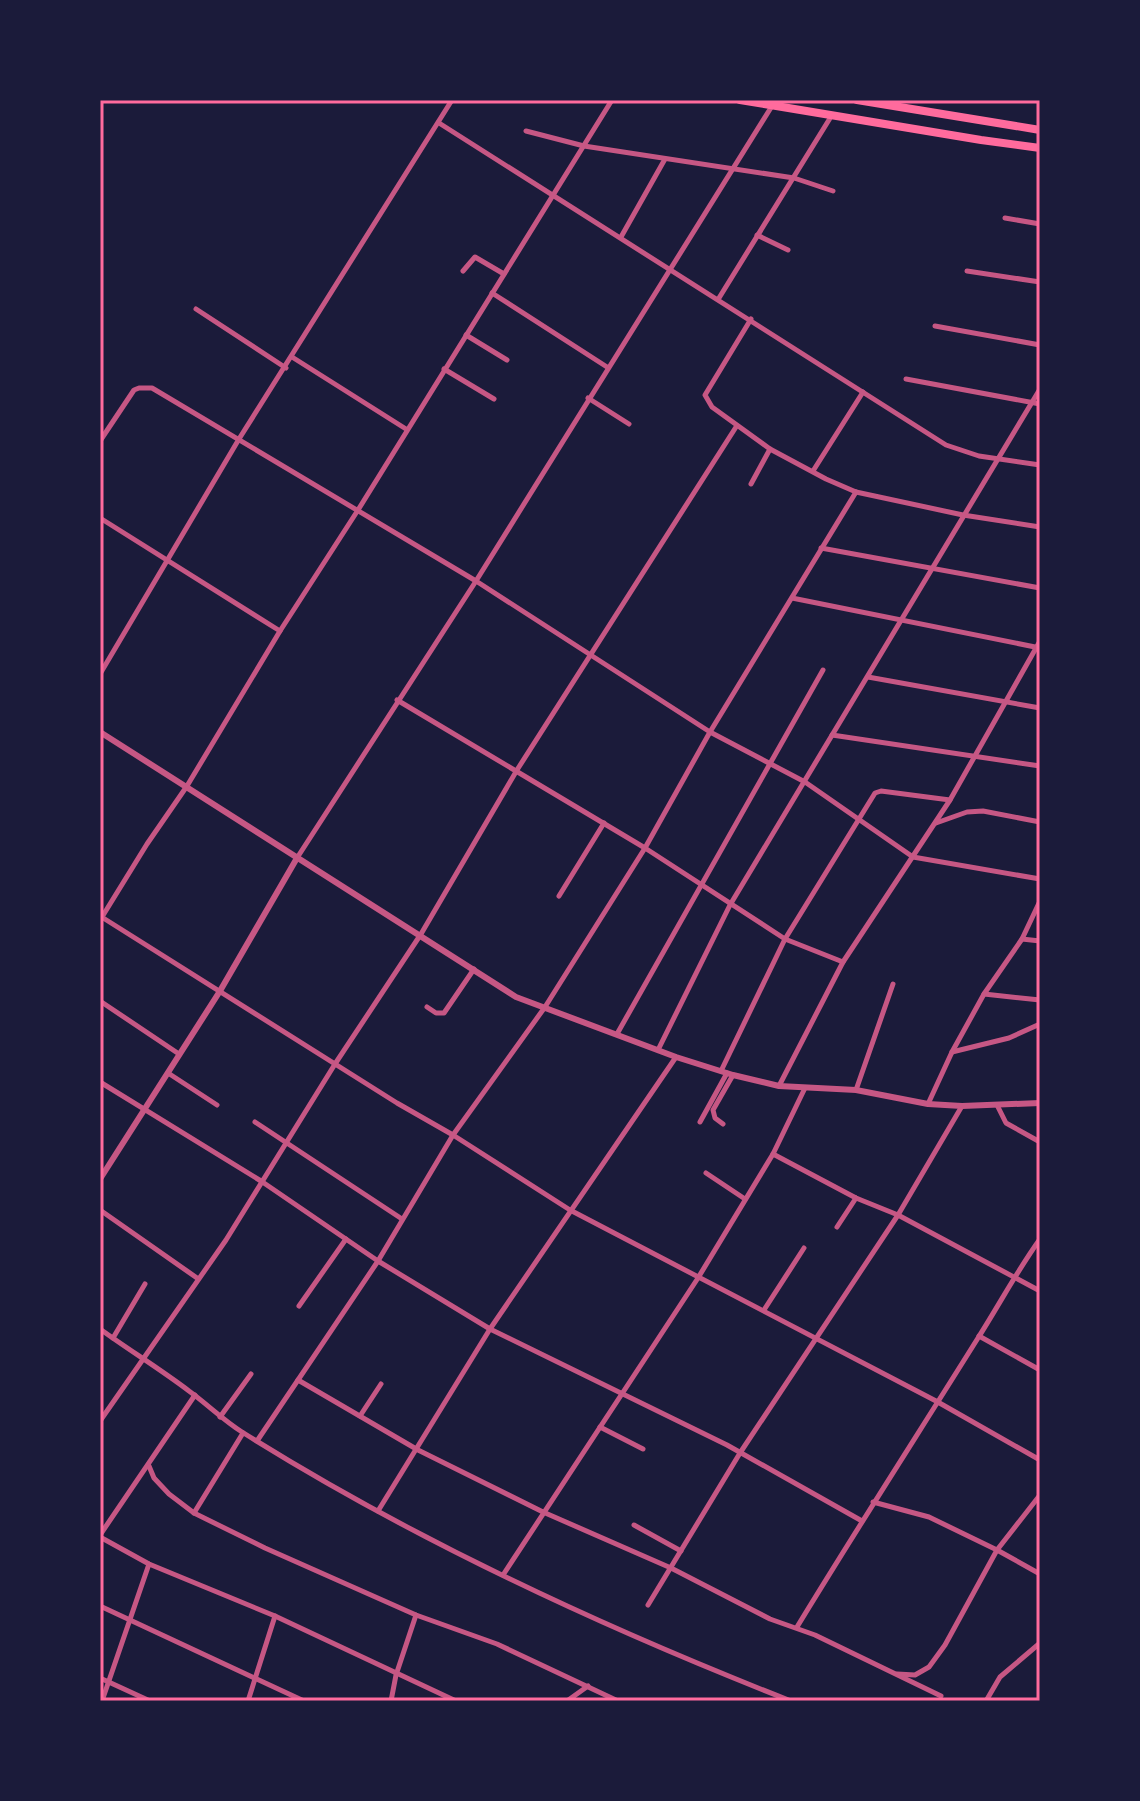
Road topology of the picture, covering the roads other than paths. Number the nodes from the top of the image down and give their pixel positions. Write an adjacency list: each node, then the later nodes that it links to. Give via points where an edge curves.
1 (452, 100): 7 (street)
2 (612, 100): 10 (street)
3 (740, 100): 5 (main road)
4 (857, 100): 8 (main road)
5 (772, 105): 6 (main road); 13 (street)
6 (832, 115): 11 (main road); 14 (street)
7 (439, 123): 16 (street); 34 (street)
8 (1040, 130)
9 (526, 131): 10 (street)
10 (584, 146): 12 (street); 16 (street)
11 (1040, 148)
12 (665, 159): 13 (street); 20 (street)
13 (733, 168): 14 (street); 22 (street)
14 (794, 178): 15 (street); 19 (street)
15 (833, 191)
16 (553, 194): 20 (street); 25 (street)
17 (1005, 218): 18 (street)
18 (1040, 224)
19 (757, 235): 21 (street); 28 (street)
20 (621, 237): 22 (street)
21 (788, 250)
22 (670, 268): 28 (street); 36 (street)
23 (463, 271): 25 (street, via 475,257)
24 (967, 271): 26 (street)
25 (504, 274): 27 (street)
26 (1040, 282)
27 (492, 293): 32 (street); 36 (street)
28 (719, 298): 30 (street)
29 (196, 309): 37 (street)
30 (751, 319): 41 (street); 47 (street, via 705,395)
31 (935, 326): 33 (street)
32 (466, 335): 35 (street); 38 (street)
33 (1040, 345)
34 (292, 357): 37 (street); 48 (street)
35 (507, 360)
36 (607, 367): 42 (street)
37 (286, 368): 49 (street)
38 (444, 369): 43 (street); 48 (street)
39 (906, 379): 44 (street)
40 (1040, 389): 44 (street)
41 (863, 392): 52 (street, via 946,445); 54 (street)
42 (588, 398): 46 (street); 64 (street)
43 (494, 399)
44 (1032, 403): 45 (street); 52 (street)
45 (1040, 404)
46 (629, 424)
47 (736, 427): 51 (street); 70 (street)
48 (406, 430): 57 (street)
49 (239, 439): 50 (street, via 152,388 139,388); 57 (street); 62 (street)
50 (100, 441)
51 (770, 449): 54 (street); 55 (street)
52 (996, 459): 53 (street); 58 (street)
53 (1040, 465)
54 (813, 471): 56 (street)
55 (751, 484)
56 (856, 492): 58 (street); 61 (street)
57 (358, 510): 64 (street); 68 (street)
58 (963, 515): 60 (street); 63 (street)
59 (100, 518): 62 (street)
60 (1040, 527)
61 (820, 548): 63 (street); 66 (street)
62 (168, 563): 68 (street); 72 (street)
63 (931, 568): 65 (street); 67 (street)
64 (476, 581): 70 (street); 74 (street)
65 (1040, 588)
66 (792, 598): 67 (street); 78 (street)
67 (899, 620): 69 (street); 73 (street)
68 (280, 631): 85 (street)
69 (1039, 646): 75 (street)
70 (592, 655): 78 (street); 83 (street)
71 (823, 670): 81 (street)
72 (101, 671)
73 (868, 677): 75 (street); 79 (street)
74 (397, 700): 83 (street); 93 (street)
75 (1004, 702): 76 (street); 80 (street)
76 (1040, 708)
77 (100, 732): 85 (street)
78 (710, 732): 81 (street); 91 (street)
79 (832, 735): 80 (street); 84 (street)
80 (975, 757): 82 (street); 86 (street)
81 (770, 762): 84 (street); 95 (street)
82 (1040, 766)
83 (517, 770): 89 (street); 100 (street)
84 (805, 782): 87 (street); 98 (street)
85 (187, 786): 93 (street); 99 (street)
86 (950, 800): 87 (street, via 878,791); 90 (street)
87 (858, 819): 92 (street); 101 (street)
88 (1040, 822): 90 (street, via 983,811)
89 (604, 823): 91 (street); 96 (street)
90 (935, 823): 92 (street)
91 (645, 848): 95 (street); 112 (street)
92 (913, 857): 94 (street); 104 (street)
93 (297, 858): 100 (street); 107 (street)
94 (1040, 879)
95 (700, 886): 98 (street); 114 (street)
96 (559, 896)
97 (1040, 901): 102 (street)
98 (730, 905): 101 (street); 115 (street)
99 (101, 918): 107 (street)
100 (421, 934): 105 (street); 119 (street)
101 (785, 939): 104 (street); 121 (street)
102 (1022, 939): 103 (street); 108 (street)
103 (1040, 941)
104 (843, 962): 123 (street)
105 (474, 969): 111 (street, via 444,1013); 112 (street, via 516,997)
106 (893, 984): 125 (street)
107 (220, 991): 117 (street); 119 (street)
108 (984, 994): 109 (street); 116 (street)
109 (1040, 1000)
110 (100, 1001): 117 (street)
111 (427, 1007)
112 (545, 1007): 114 (street); 135 (street)
113 (1040, 1024): 116 (street)
114 (617, 1034): 115 (street)
115 (658, 1050): 118 (street)
116 (952, 1052): 127 (street)
117 (179, 1054): 120 (street)
118 (676, 1057): 121 (street); 145 (street)
119 (335, 1064): 135 (street); 137 (street)
120 (168, 1073): 128 (street); 131 (street)
121 (727, 1073): 123 (street); 133 (street); 134 (street, via 713,1110)
122 (100, 1082): 131 (street)
123 (779, 1086): 124 (street)
124 (805, 1088): 125 (street); 138 (street)
125 (856, 1090): 127 (street)
126 (1040, 1103): 129 (street)
127 (928, 1104): 130 (street)
128 (217, 1105)
129 (997, 1105): 130 (street); 136 (street, via 1006,1123)
130 (962, 1106): 146 (street)
131 (145, 1110): 140 (street); 141 (street)
132 (255, 1122): 137 (street)
133 (700, 1122)
134 (723, 1124)
135 (453, 1135): 145 (street); 147 (street)
136 (1040, 1142)
137 (285, 1144): 141 (street); 147 (street)
138 (773, 1154): 142 (street); 143 (street)
139 (706, 1173): 143 (street)
140 (100, 1179)
141 (261, 1181): 149 (street); 154 (street)
142 (856, 1198): 146 (street); 148 (street)
143 (745, 1199): 155 (street)
144 (100, 1210): 154 (street)
145 (570, 1210): 155 (street); 161 (street)
146 (898, 1215): 153 (street); 164 (street)
147 (402, 1219): 152 (street)
148 (837, 1227)
149 (346, 1239): 152 (street); 158 (street)
150 (1040, 1239): 153 (street)
151 (804, 1248): 159 (street)
152 (378, 1261): 161 (street); 168 (street)
153 (1014, 1277): 157 (street); 162 (street)
154 (197, 1278): 165 (street)
155 (698, 1278): 159 (street); 170 (street)
156 (145, 1284): 163 (street)
157 (1040, 1291)
158 (299, 1306)
159 (764, 1310): 164 (street)
160 (100, 1329): 163 (street)
161 (490, 1329): 170 (street); 180 (street)
162 (979, 1336): 166 (street); 172 (street)
163 (113, 1338): 165 (street)
164 (817, 1339): 172 (street); 181 (street)
165 (144, 1358): 171 (street); 175 (street)
166 (1040, 1370)
167 (251, 1374): 174 (street)
168 (298, 1380): 173 (street); 178 (street)
169 (381, 1384): 173 (street)
170 (620, 1394): 176 (street); 181 (street)
171 (195, 1395): 174 (street); 183 (street)
172 (936, 1401): 182 (street); 185 (street)
173 (360, 1416): 180 (street)
174 (220, 1417): 177 (street)
175 (100, 1421)
176 (600, 1427): 179 (street); 187 (street)
177 (243, 1433): 178 (street); 188 (street)
178 (257, 1441): 186 (street)
179 (643, 1449)
180 (418, 1450): 186 (street); 187 (street)
181 (740, 1453): 189 (street); 193 (street)
182 (1040, 1460)
183 (149, 1466): 188 (street, via 169,1494); 191 (street)
184 (1040, 1495): 192 (street)
185 (873, 1502): 189 (street); 192 (street, via 929,1517)
186 (378, 1511): 197 (street)
187 (543, 1512): 195 (street); 197 (street)
188 (194, 1513): 200 (street)
189 (862, 1521): 203 (street)
190 (634, 1525): 193 (street)
191 (100, 1536): 194 (street)
192 (997, 1550): 196 (street); 205 (street, via 929,1667 915,1675)
193 (681, 1551): 195 (street)
194 (149, 1564): 201 (street); 202 (street)
195 (671, 1568): 198 (street); 203 (street, via 770,1619)
196 (1040, 1574)
197 (503, 1575): 220 (street, via 701,1666)
198 (648, 1605)
199 (100, 1606): 202 (street)
200 (416, 1615): 206 (street); 210 (street)
201 (275, 1616): 206 (street); 208 (street)
202 (128, 1619): 208 (street); 209 (street)
203 (797, 1627): 205 (street)
204 (1040, 1643): 221 (street, via 1000,1677)
205 (894, 1674): 211 (street)
206 (396, 1675): 216 (street); 217 (street)
207 (100, 1678): 209 (street)
208 (256, 1679): 214 (street); 215 (street)
209 (109, 1682): 212 (street); 213 (street)
210 (589, 1686): 218 (street); 219 (street)
211 (941, 1696)
212 (102, 1701)
213 (150, 1701)
214 (248, 1701)
215 (304, 1701)
216 (391, 1701)
217 (456, 1701)
218 (567, 1701)
219 (618, 1701)
220 (791, 1701)
221 (986, 1701)

